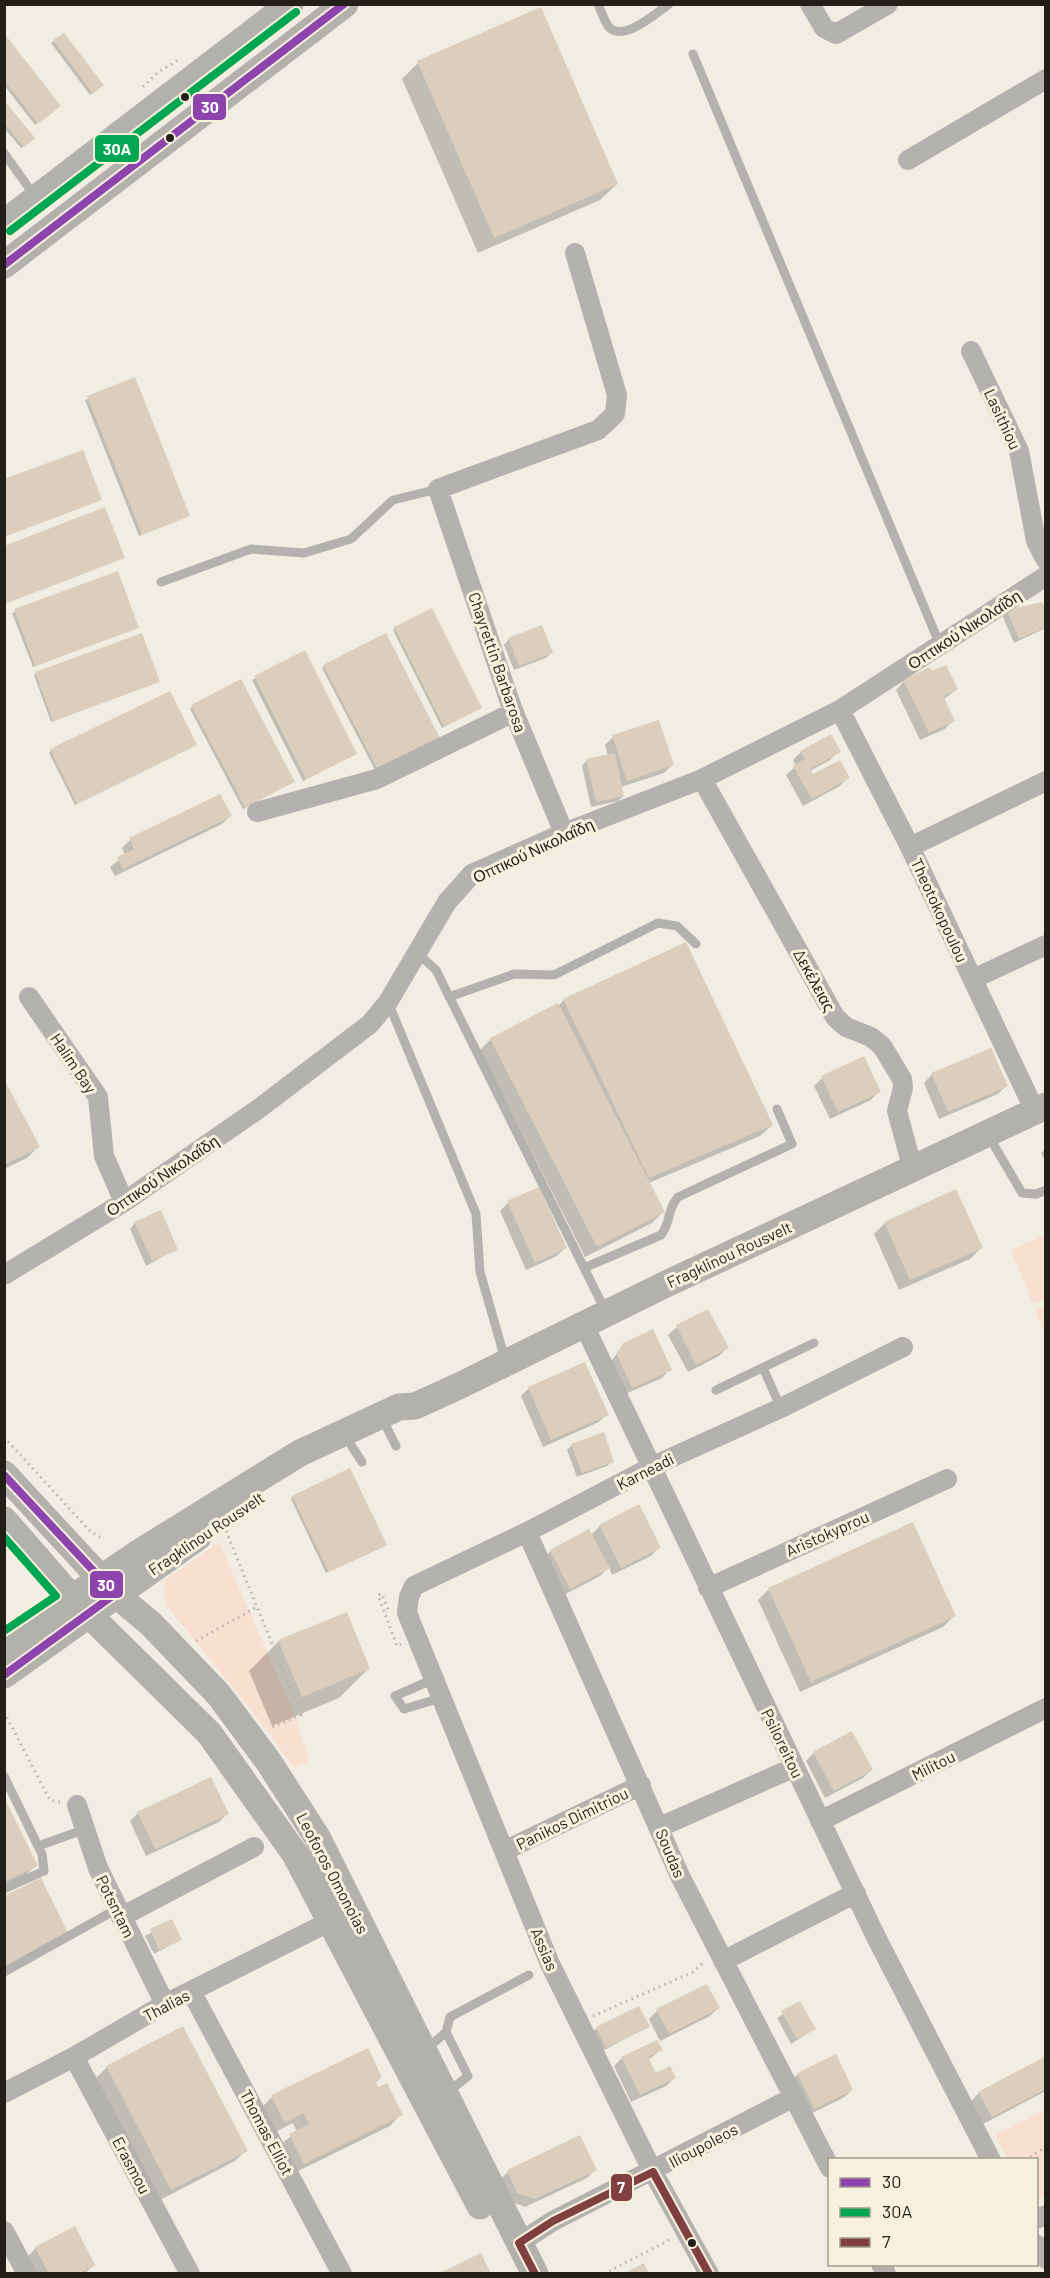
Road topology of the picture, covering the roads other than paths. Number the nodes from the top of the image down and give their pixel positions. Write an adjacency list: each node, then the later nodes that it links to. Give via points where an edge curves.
1 (290, 4): 11 (main road)
2 (345, 4): 14 (main road)
3 (598, 4): 4 (lane, via 608,27 616,32 627,32)
4 (669, 4)
5 (810, 4): 6 (street, via 824,28 836,34)
6 (888, 4)
7 (693, 54): 20 (lane)
8 (1046, 79): 10 (street)
9 (4, 153): 11 (lane)
10 (908, 160)
11 (36, 199): 12 (main road)
12 (4, 223)
13 (575, 253): 16 (street, via 616,395 615,414 598,430)
14 (4, 265)
15 (971, 351): 17 (street, Lasithiou, via 1019,451 1036,541)
16 (438, 489): 19 (lane, via 393,500 351,539 304,553 251,549); 22 (street, Chayrettin Barbarosa)
17 (1046, 560)
18 (1046, 576): 20 (street, Οπτικού Νικολαΐδη)
19 (161, 582)
20 (940, 645): 21 (street, Οπτικού Νικολαΐδη)
21 (840, 710): 23 (street, Οπτικού Νικολαΐδη); 27 (street, Theotokopoulou)
22 (514, 712): 25 (street, via 377,779); 26 (street, Chayrettin Barbarosa)
23 (702, 779): 26 (street, Οπτικού Νικολαΐδη); 38 (street, Δεκέλειας, via 835,1017 882,1046 902,1079 897,1111)
24 (1046, 781): 27 (street)
25 (257, 812)
26 (564, 833): 30 (street, Οπτικού Νικολαΐδη, via 472,874 447,902)
27 (910, 847): 31 (street, Theotokopoulou)
28 (696, 944): 33 (lane, via 677,926 658,923 554,975 514,974)
29 (1046, 945): 31 (street)
30 (417, 953): 33 (lane, via 436,970); 34 (street, Οπτικού Νικολαΐδη)
31 (973, 979): 36 (street, Theotokopoulou)
32 (29, 997): 40 (street, Halim Bay, via 98,1097 104,1156)
33 (449, 997): 41 (lane)
34 (388, 1002): 40 (street, Οπτικού Νικολαΐδη, via 370,1024 257,1110); 46 (lane, via 476,1214 480,1272)
35 (777, 1109): 41 (lane, via 792,1144 678,1197 661,1235)
36 (1040, 1109): 37 (main road, Fragklinou Rousvelt)
37 (987, 1133): 38 (main road, Fragklinou Rousvelt); 39 (lane, via 1022,1193)
38 (913, 1170): 43 (main road, Fragklinou Rousvelt)
39 (1046, 1190)
40 (124, 1202): 42 (street, Οπτικού Νικολαΐδη)
41 (584, 1268): 43 (lane)
42 (4, 1275)
43 (594, 1318): 46 (main road, Fragklinou Rousvelt); 51 (street, Psiloreitou, via 634,1432)
44 (814, 1343): 47 (lane)
45 (903, 1347): 50 (street, Karneadi)
46 (506, 1363): 49 (main road, Fragklinou Rousvelt)
47 (763, 1368): 48 (lane); 50 (lane)
48 (716, 1390)
49 (415, 1406): 56 (main road, Fragklinou Rousvelt, via 399,1407 300,1453); 56 (main road, Fragklinou Rousvelt, via 392,1437 356,1453 309,1465 175,1552)
50 (781, 1408): 51 (street, Karneadi)
51 (653, 1466): 55 (street, Karneadi); 57 (street, Psiloreitou)
52 (4, 1474): 56 (main road, Leoforos Omonoias)
53 (947, 1479): 57 (street, Aristokyprou)
54 (4, 1520): 58 (main road, Leoforos Omonoias)
55 (527, 1532): 59 (street, Karneadi, via 449,1563 414,1586); 67 (street, Soudas)
56 (108, 1587): 58 (main road, Fragklinou Rousvelt); 85 (main road, Leoforos Omonoias, via 151,1624 219,1695 267,1761 317,1837)
57 (708, 1588): 65 (street, Psiloreitou)
58 (79, 1606): 60 (main road, Fragklinou Rousvelt); 61 (main road, Fragklinou Rousvelt); 78 (main road, Leoforos Omonoias, via 209,1733 296,1854)
59 (401, 1620): 62 (street, Assias)
60 (4, 1644)
61 (4, 1675)
62 (434, 1679): 63 (street, Assias); 63 (lane, via 395,1696 404,1709)
63 (441, 1698): 74 (street, Assias)
64 (1046, 1708): 69 (street, Militou)
65 (795, 1767): 69 (street, Psiloreitou); 70 (street)
66 (4, 1776): 72 (lane)
67 (641, 1785): 70 (street, Soudas); 74 (street, Panikos Dimitriou)
68 (77, 1805): 71 (street, Potsntam)
69 (820, 1821): 76 (street, Psiloreitou)
70 (660, 1827): 79 (street, Soudas)
71 (86, 1829): 72 (lane); 77 (street, Potsntam, via 98,1868)
72 (38, 1846): 75 (lane, via 44,1870)
73 (254, 1847): 77 (street)
74 (504, 1851): 92 (street, Assias, via 550,1964)
75 (4, 1889)
76 (856, 1893): 79 (street); 90 (street, Psiloreitou)
77 (119, 1913): 80 (lane); 83 (street, Potsntam)
78 (331, 1921): 82 (street, Thalias); 98 (main road, Leoforos Omonoias)
79 (720, 1955): 89 (street, Soudas)
80 (4, 1972)
81 (529, 1975): 84 (lane, via 450,2017)
82 (191, 1992): 83 (street, Thalias); 97 (street, Thomas Elliot)
83 (165, 2004): 86 (street, Thalias)
84 (446, 2032): 85 (lane); 88 (lane, via 468,2076)
85 (423, 2054): 88 (main road, Leoforos Omonoias)
86 (74, 2057): 87 (street, Thalias); 96 (street, Erasmou)
87 (4, 2093)
88 (445, 2095): 94 (main road, Leoforos Omonoias)
89 (792, 2098): 91 (street, Soudas); 92 (street, Ilioupoleos)
90 (991, 2158)
91 (828, 2164)
92 (653, 2172): 94 (street, Ilioupoleos, via 553,2221); 100 (street, Assias)
93 (4, 2231): 95 (street)
94 (519, 2243): 99 (main road, Leoforos Omonoias)
95 (27, 2274)
96 (190, 2274)
97 (342, 2274)
98 (515, 2274)
99 (535, 2274)
100 (709, 2274)

